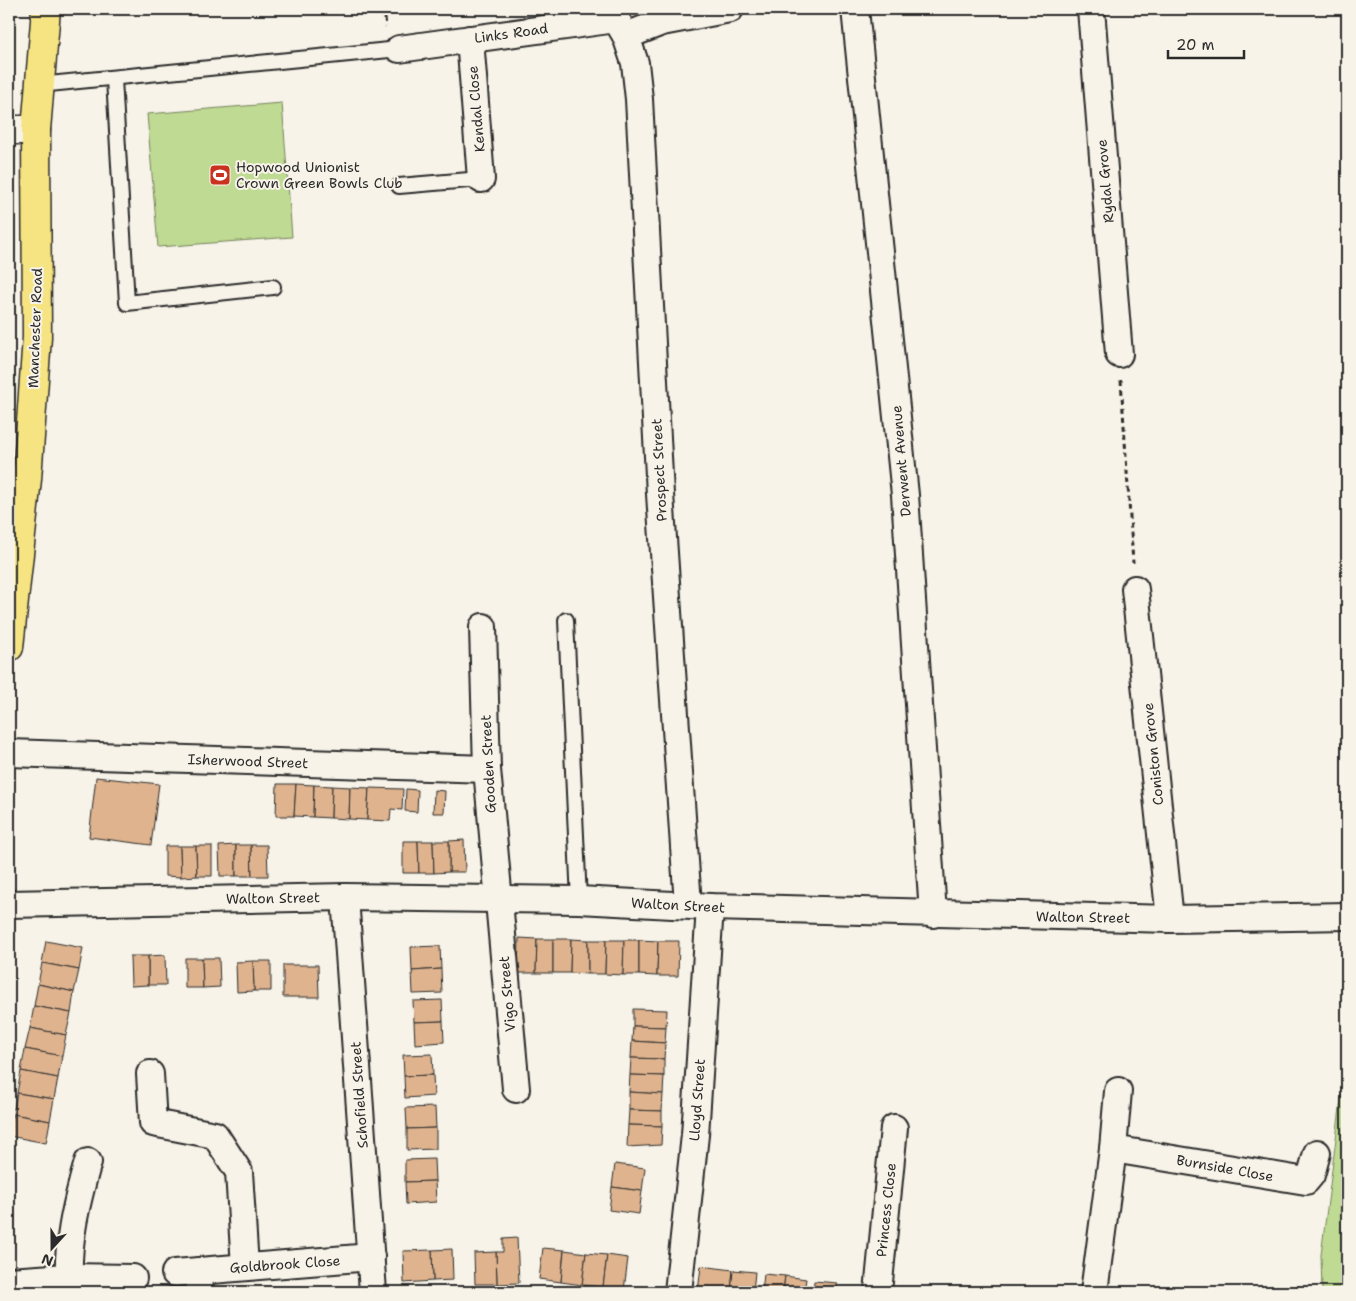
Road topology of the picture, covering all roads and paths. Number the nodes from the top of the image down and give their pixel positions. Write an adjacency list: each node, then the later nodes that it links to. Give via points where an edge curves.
1 (46, 9): 9 (main road, Manchester Road)
2 (730, 9): 5 (street, Links Road, via 662,22)
3 (855, 9): 28 (street, Derwent Avenue, via 905,495)
4 (1091, 9): 15 (street, Rydal Grove)
5 (618, 21): 6 (street, Links Road); 27 (street, Prospect Street, via 635,63 639,98 660,484)
6 (470, 39): 7 (street, Links Road); 12 (street, Kendal Close)
7 (399, 49): 8 (lane)
8 (114, 79): 9 (lane); 14 (lane, via 127,303)
9 (39, 86): 11 (main road, Manchester Road)
10 (9, 130): 11 (street)
11 (36, 130): 16 (main road, Manchester Road, via 37,337)
12 (481, 179): 13 (lane)
13 (399, 186)
14 (273, 287)
15 (1119, 354): 17 (path)
16 (18, 479): 20 (main road, Manchester Road)
17 (1135, 589): 30 (street, Coniston Grove)
18 (566, 620): 25 (lane)
19 (483, 627): 22 (street, Gooden Street)
20 (9, 647)
21 (9, 753): 22 (street, Isherwood Street)
22 (487, 770): 24 (street, Gooden Street)
23 (344, 897): 24 (street, Walton Street); 26 (street, Walton Street); 38 (street, Schofield Street)
24 (498, 900): 25 (street, Walton Street); 32 (street, Vigo Street)
25 (579, 900): 27 (street, Walton Street)
26 (9, 904)
27 (699, 906): 28 (street, Walton Street); 45 (street, Lloyd Street, via 695,1136)
28 (933, 914): 30 (street, Walton Street)
29 (1347, 916): 30 (street, Walton Street)
30 (1170, 919)
31 (150, 1074): 39 (street, via 153,1123 215,1135 239,1172)
32 (516, 1089)
33 (1118, 1091): 35 (street)
34 (894, 1128): 46 (street, Princess Close)
35 (1113, 1149): 36 (street, Burnside Close, via 1306,1181 1311,1176); 47 (street)
36 (1317, 1153)
37 (88, 1162): 43 (street, via 74,1211)
38 (371, 1258): 39 (street, Goldbrook Close); 44 (street, Schofield Street)
39 (245, 1267): 41 (street, Goldbrook Close)
40 (133, 1278): 43 (street)
41 (192, 1278)
42 (16, 1284): 43 (street)
43 (69, 1285)
44 (373, 1292)
45 (678, 1292)
46 (878, 1292)
47 (1094, 1292)

